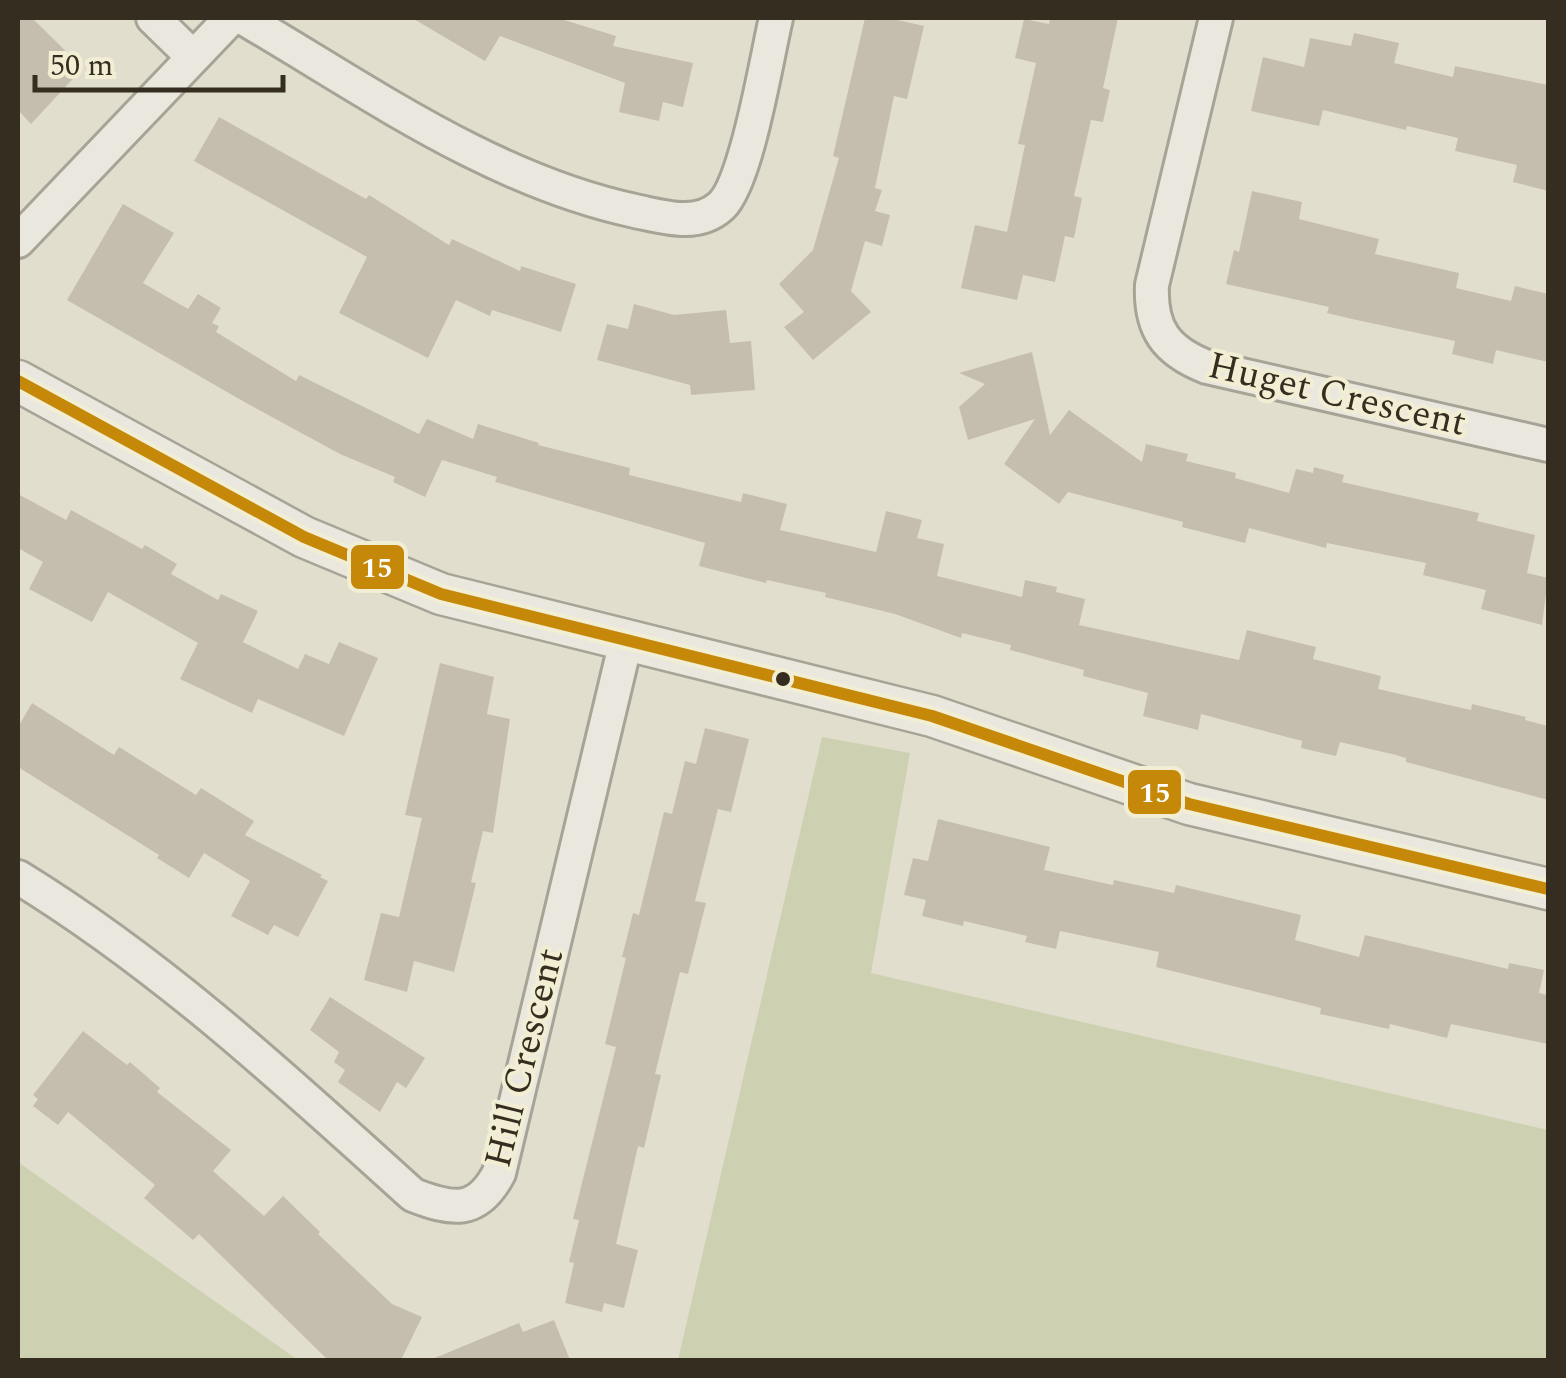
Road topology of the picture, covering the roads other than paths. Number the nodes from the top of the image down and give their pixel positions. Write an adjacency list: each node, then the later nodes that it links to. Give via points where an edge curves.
1 (154, 18): 6 (street)
2 (231, 18): 6 (street)
3 (242, 18): 4 (street, via 510,170 676,220 707,216 728,198)
4 (776, 18)
5 (1216, 18): 9 (street, Huget Crescent, via 1152,286 1154,321 1163,337 1207,366)
6 (193, 57): 7 (street)
7 (18, 242)
8 (18, 381): 10 (street, via 304,538 441,594)
9 (1548, 445)
10 (626, 641): 11 (street, Hill Crescent, via 500,1173 491,1188 462,1207 413,1195 201,1008); 12 (street, via 932,716 1189,804)
11 (18, 877)
12 (1548, 888)

